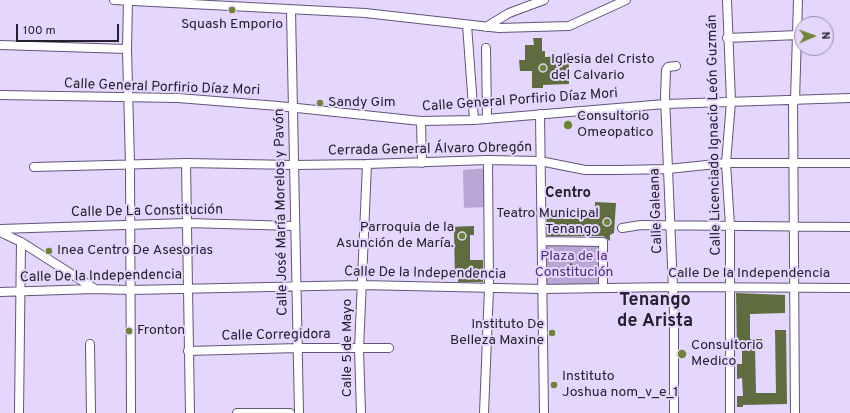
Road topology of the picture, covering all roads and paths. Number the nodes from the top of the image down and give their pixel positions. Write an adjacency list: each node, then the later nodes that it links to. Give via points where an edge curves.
1 (114, 0): 2 (street)
2 (128, 0): 7 (street); 15 (street)
3 (544, 0): 10 (street, via 509,13)
4 (626, 0): 10 (street, via 566,26)
5 (727, 0): 12 (street, Calle Licenciado Ignacio León Guzmán)
6 (798, 0): 8 (street)
7 (291, 10): 9 (street, via 364,13); 25 (street, Calle José María Morelos y Pavón)
8 (798, 16)
9 (467, 25): 10 (street); 28 (street)
10 (486, 26)
11 (794, 35): 12 (street)
12 (728, 38): 23 (street, Calle Licenciado Ignacio León Guzmán)
13 (0, 45): 15 (street)
14 (486, 48): 27 (street)
15 (127, 49): 20 (street)
16 (797, 56): 22 (street)
17 (676, 66): 24 (street, Calle Galeana, via 668,67 666,70)
18 (0, 90): 19 (street)
19 (0, 95): 20 (street, Calle General Porfirio Díaz Mori)
20 (128, 98): 25 (street, Calle General Porfirio Díaz Mori, via 178,98); 37 (street)
21 (850, 98): 22 (street, Calle General Porfirio Díaz Mori)
22 (794, 101): 23 (street, Calle General Porfirio Díaz Mori); 35 (street)
23 (730, 102): 24 (street, Calle General Porfirio Díaz Mori); 34 (street, Calle Licenciado Ignacio León Guzmán)
24 (665, 104): 26 (street, Calle General Porfirio Díaz Mori); 41 (street, Calle Galeana)
25 (293, 107): 29 (street, Calle General Porfirio Díaz Mori); 39 (street, Calle José María Morelos y Pavón)
26 (540, 114): 27 (street, Calle General Porfirio Díaz Mori); 31 (street)
27 (487, 119): 28 (street, Calle General Porfirio Díaz Mori)
28 (474, 120): 29 (street, Calle General Porfirio Díaz Mori)
29 (421, 121): 33 (street)
30 (488, 160): 31 (street, Cerrada General Álvaro Obregón); 33 (street, Cerrada General Álvaro Obregón); 60 (street)
31 (540, 161): 41 (street, Cerrada General Álvaro Obregón, via 585,170); 52 (street)
32 (186, 163): 37 (street, Cerrada General Álvaro Obregón); 39 (street, Cerrada General Álvaro Obregón); 42 (street)
33 (422, 163): 38 (street, Cerrada General Álvaro Obregón)
34 (726, 163): 35 (street, Cerrada General Álvaro Obregón); 41 (street, Cerrada General Álvaro Obregón); 46 (street, Calle Licenciado Ignacio León Guzmán)
35 (793, 163): 36 (street, Cerrada General Álvaro Obregón); 47 (street)
36 (850, 163)
37 (130, 164): 40 (street, Cerrada General Álvaro Obregón); 43 (street)
38 (367, 164): 39 (street, Cerrada General Álvaro Obregón); 54 (street, Calle 5 de Mayo)
39 (295, 165): 45 (street, Calle José María Morelos y Pavón)
40 (34, 168)
41 (668, 169): 44 (street, Calle Galeana)
42 (187, 223): 43 (street, Calle De La Constitución); 45 (street, Calle De La Constitución); 59 (street)
43 (129, 224): 50 (street, Calle De La Constitución); 65 (street)
44 (671, 225): 46 (street); 49 (street); 56 (street, Calle Galeana)
45 (295, 226): 55 (street, Calle José María Morelos y Pavón)
46 (730, 226): 47 (street); 57 (street, Calle Licenciado Ignacio León Guzmán)
47 (795, 226): 48 (street); 58 (street)
48 (850, 227)
49 (622, 228)
50 (0, 229)
51 (0, 232): 53 (street)
52 (542, 241): 61 (street, via 603,242); 64 (street)
53 (21, 242): 63 (street); 66 (street)
54 (361, 285): 55 (street, Calle De la Independencia); 60 (street, Calle De la Independencia); 70 (street, Calle 5 de Mayo)
55 (295, 287): 59 (street, Calle De la Independencia); 69 (street, Calle José María Morelos y Pavón)
56 (673, 287): 57 (street, Calle De la Independencia); 61 (street, Calle De la Independencia); 84 (street, Calle Galeana)
57 (729, 287): 58 (street, Calle De la Independencia); 85 (street, Calle Licenciado Ignacio León Guzmán)
58 (795, 287): 62 (street, Calle De la Independencia); 86 (street)
59 (187, 288): 65 (street, Calle De la Independencia); 72 (street)
60 (490, 288): 64 (street, Calle De la Independencia); 82 (street)
61 (603, 288): 64 (street, Calle De la Independencia)
62 (850, 288)
63 (95, 289): 65 (street, Calle De la Independencia); 66 (street, Calle De la Independencia)
64 (542, 289): 83 (street)
65 (131, 290): 75 (street)
66 (22, 291): 67 (street, Calle De la Independencia); 73 (street)
67 (0, 292)
68 (90, 344): 74 (street)
69 (298, 348): 70 (street, Calle Corregidora); 72 (street, Calle Corregidora); 80 (street, Calle José María Morelos y Pavón)
70 (359, 348): 71 (street, Calle Corregidora); 81 (street, Calle 5 de Mayo)
71 (389, 348)
72 (188, 351): 76 (street)
73 (19, 413)
74 (91, 413)
75 (131, 413)
76 (190, 413)
77 (237, 413): 78 (street)
78 (281, 413): 79 (street)
79 (290, 413)
80 (299, 413)
81 (360, 413)
82 (484, 413)
83 (544, 413)
84 (674, 413)
85 (730, 413)
86 (794, 413)

